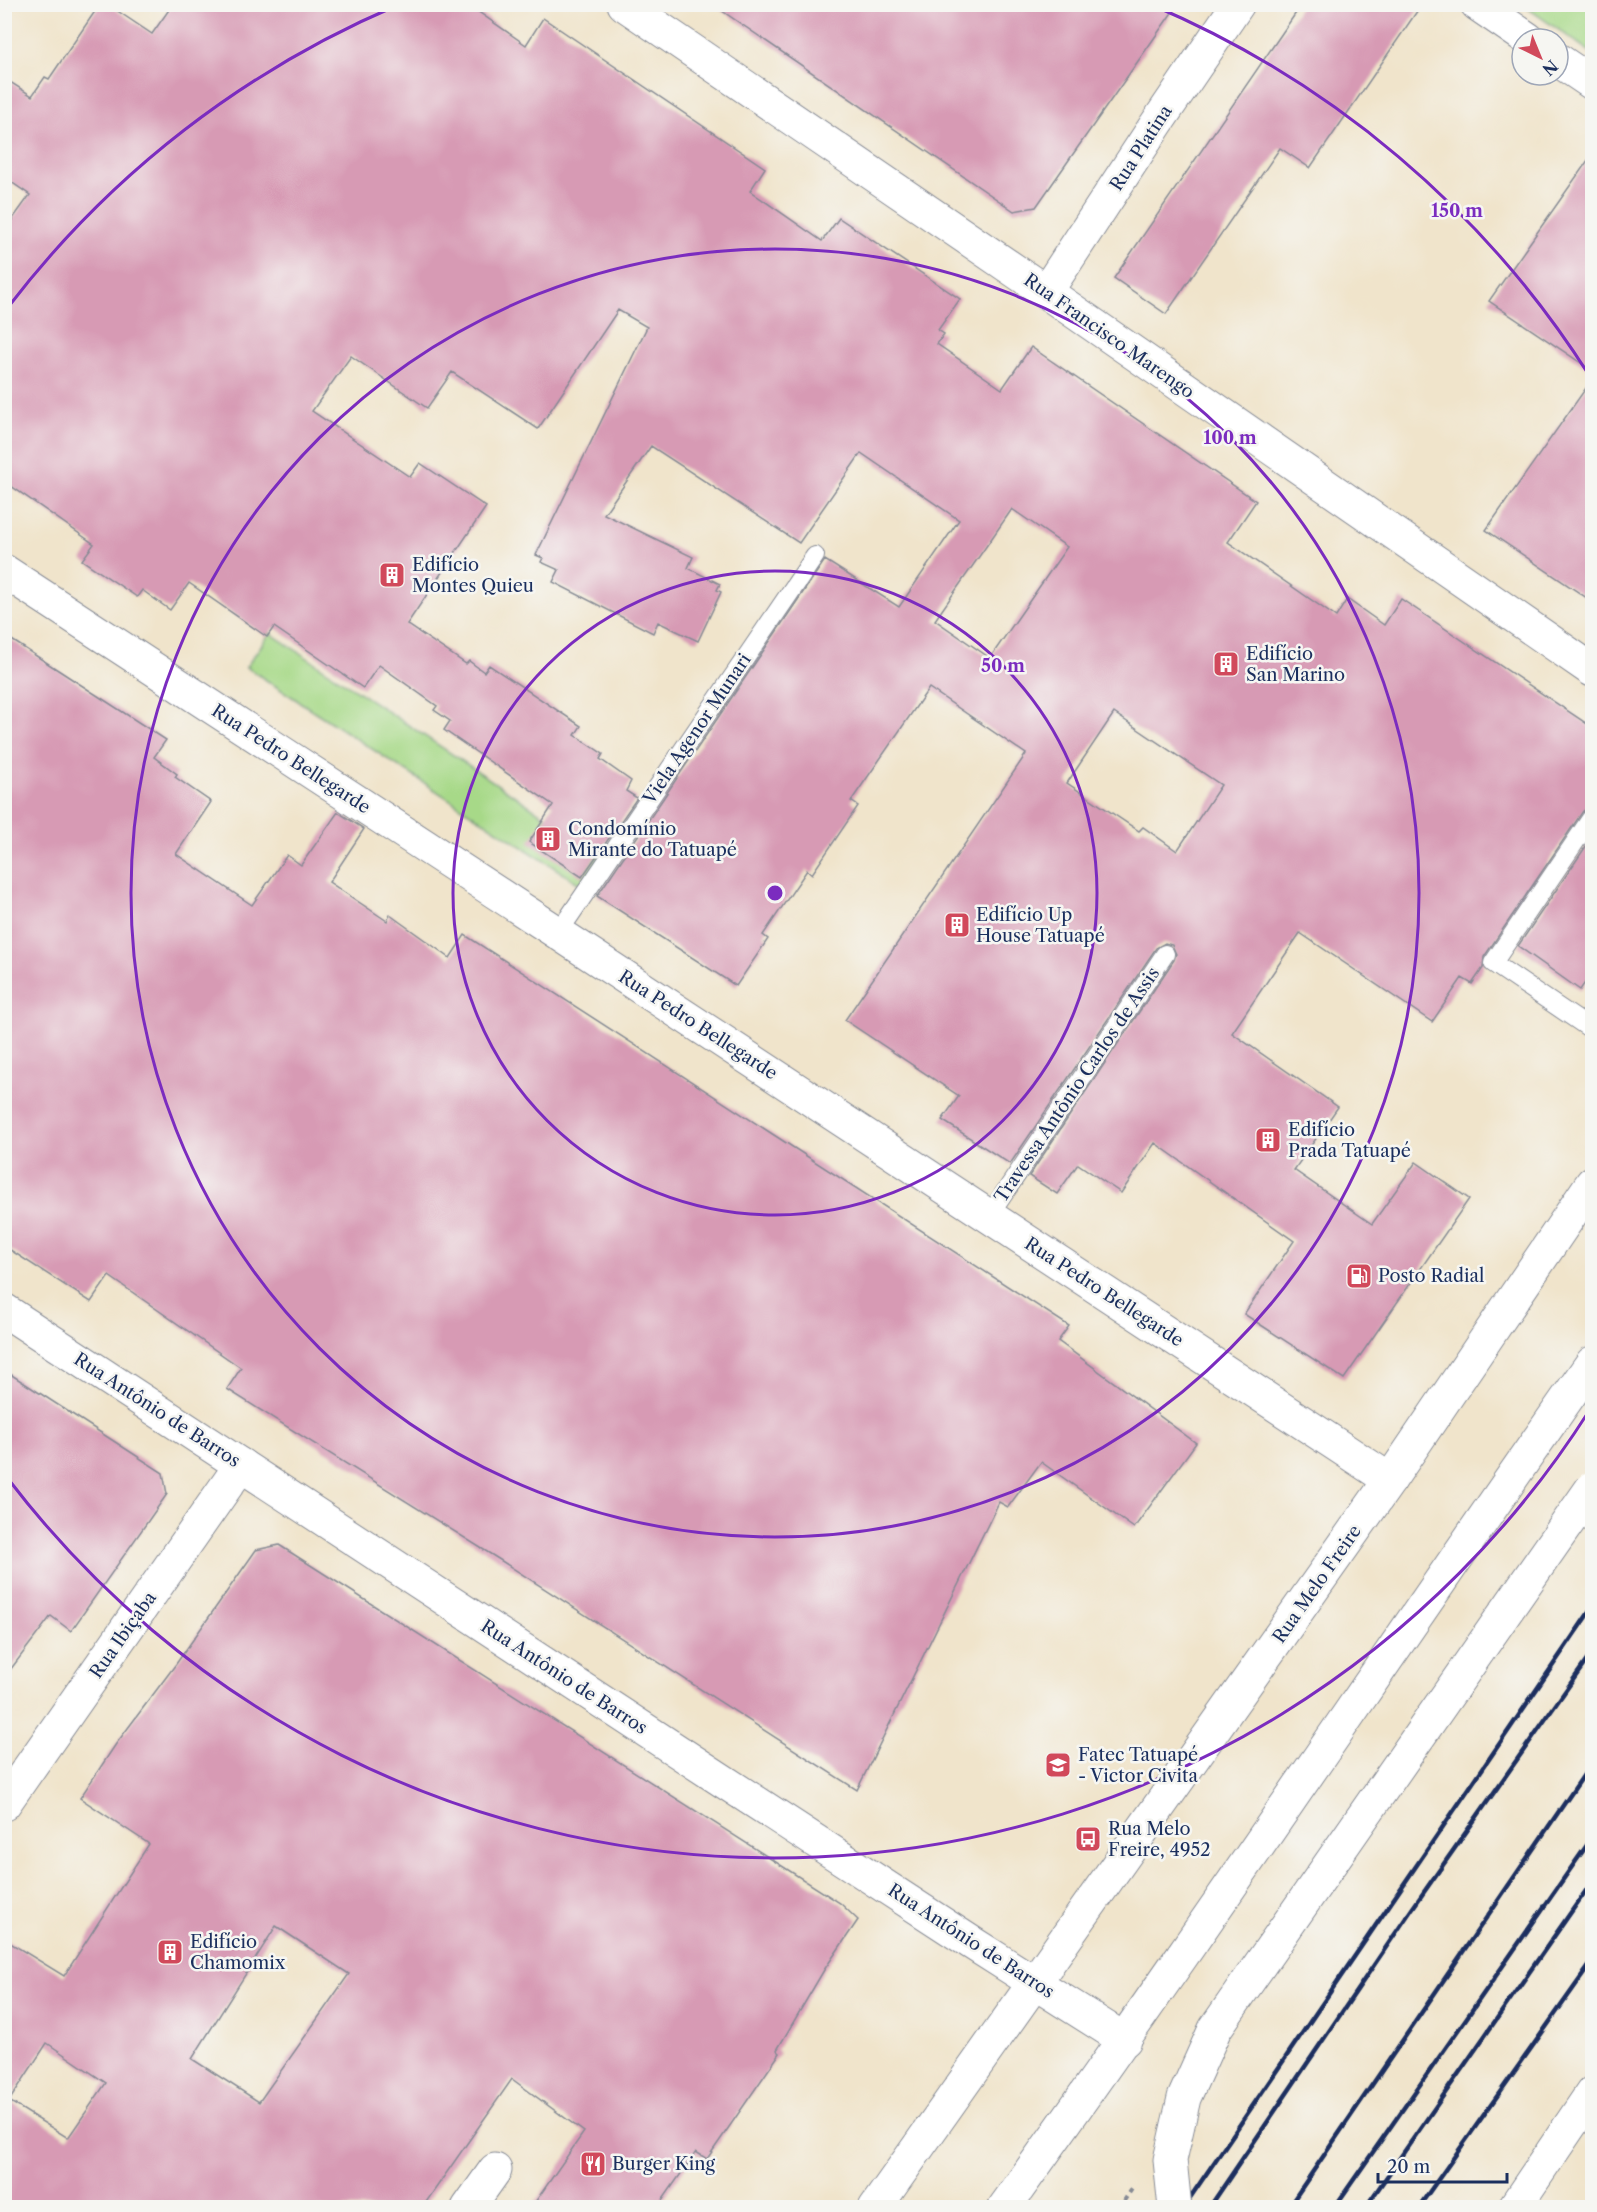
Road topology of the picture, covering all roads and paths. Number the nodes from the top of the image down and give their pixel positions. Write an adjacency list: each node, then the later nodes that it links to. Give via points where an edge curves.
1 (624, 4): 7 (main road, Rua Francisco Marengo)
2 (1238, 4): 7 (main road, Rua Platina)
3 (1477, 4): 4 (main road)
4 (1511, 27)
5 (1570, 68): 6 (main road)
6 (1593, 83)
7 (1046, 292): 10 (main road, Rua Francisco Marengo)
8 (815, 556): 12 (lane, Viela Agenor Munari)
9 (4, 572): 12 (main road, Rua Pedro Bellegarde)
10 (1593, 670)
11 (1593, 817): 14 (lane, via 1493,963)
12 (558, 933): 16 (main road, Rua Pedro Bellegarde)
13 (1165, 954): 16 (lane, Travessa Antônio Carlos de Assis)
14 (1593, 1030)
15 (1593, 1183): 20 (main road, Rua Melo Freire)
16 (989, 1216): 20 (main road, Rua Pedro Bellegarde)
17 (4, 1310): 19 (main road, Rua Antônio de Barros)
18 (1593, 1363): 24 (main road)
19 (241, 1465): 22 (main road, Rua Ibiçaba); 23 (main road, Rua Antônio de Barros)
20 (1390, 1480): 23 (main road, Rua Melo Freire)
21 (1593, 1488): 30 (main road, bridge, via 1215,2029 1184,2098 1170,2160)
22 (4, 1804)
23 (1036, 1982): 24 (main road, Rua Antônio de Barros); 28 (main road, Rua Melo Freire)
24 (1125, 2040): 29 (main road)
25 (1593, 2093): 31 (main road)
26 (495, 2170): 27 (main road)
27 (468, 2208)
28 (875, 2208)
29 (1004, 2208)
30 (1175, 2208)
31 (1514, 2208)

